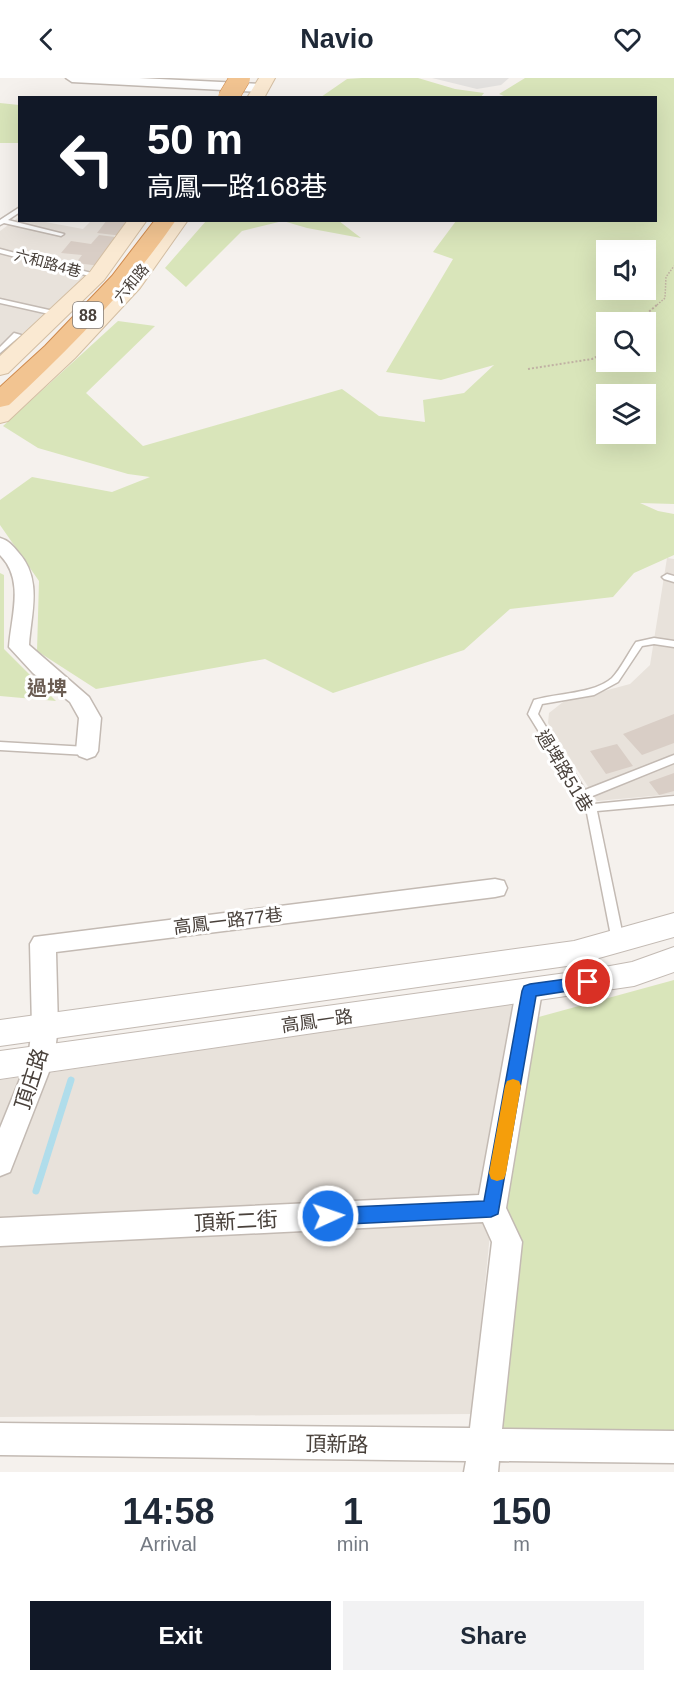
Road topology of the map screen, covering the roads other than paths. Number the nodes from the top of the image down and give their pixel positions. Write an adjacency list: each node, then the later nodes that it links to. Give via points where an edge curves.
1 (72, 78): 3 (street)
2 (260, 85): 3 (street); 4 (highway)
3 (229, 87)
4 (247, 96)
5 (18, 210): 6 (lane, 六和路4巷)
6 (2, 222): 11 (lane, 六和路4巷)
7 (137, 222): 13 (main road, 六和路)
8 (147, 222): 17 (highway, 88, via 106,278)
9 (164, 222): 18 (highway, 88, via 120,281)
10 (178, 222): 19 (main road, 六和路, via 133,284)
11 (61, 234)
12 (0, 251): 13 (lane, 六和路4巷)
13 (97, 276): 15 (main road, 六和路)
14 (0, 301): 15 (lane)
15 (58, 314): 16 (main road, 六和路)
16 (6, 351)
17 (0, 380)
18 (0, 400)
19 (0, 416)
20 (0, 544): 23 (street, via 20,566 26,592 19,647 78,697 90,718)
21 (674, 644): 25 (lane, 過埤路51巷, via 639,644 615,680 590,693 538,702 534,708 536,722)
22 (0, 746): 23 (lane)
23 (87, 751)
24 (674, 759): 25 (lane)
25 (584, 795): 27 (lane, 過埤路51巷)
26 (674, 800): 27 (lane)
27 (591, 808): 30 (lane, 過埤路51巷)
28 (495, 888): 33 (street, 高鳳一路77巷, via 43,944)
29 (674, 925): 30 (street, 高鳳一路)
30 (618, 942): 33 (street, 高鳳一路, via 574,953)
31 (674, 959): 32 (street, 高鳳一路, via 634,974)
32 (530, 991): 35 (street, 高鳳一路); 38 (street)
33 (45, 1027): 34 (street, 高鳳一路); 35 (street, 頂庄路)
34 (0, 1033)
35 (41, 1059): 36 (street, 高鳳一路); 37 (street, 頂庄路)
36 (0, 1065)
37 (0, 1163)
38 (491, 1209): 39 (street, 頂新二街); 42 (street, via 507,1242)
39 (0, 1232)
40 (0, 1439): 42 (street, 頂新路)
41 (674, 1447): 42 (street, 頂新路)
42 (482, 1459)

